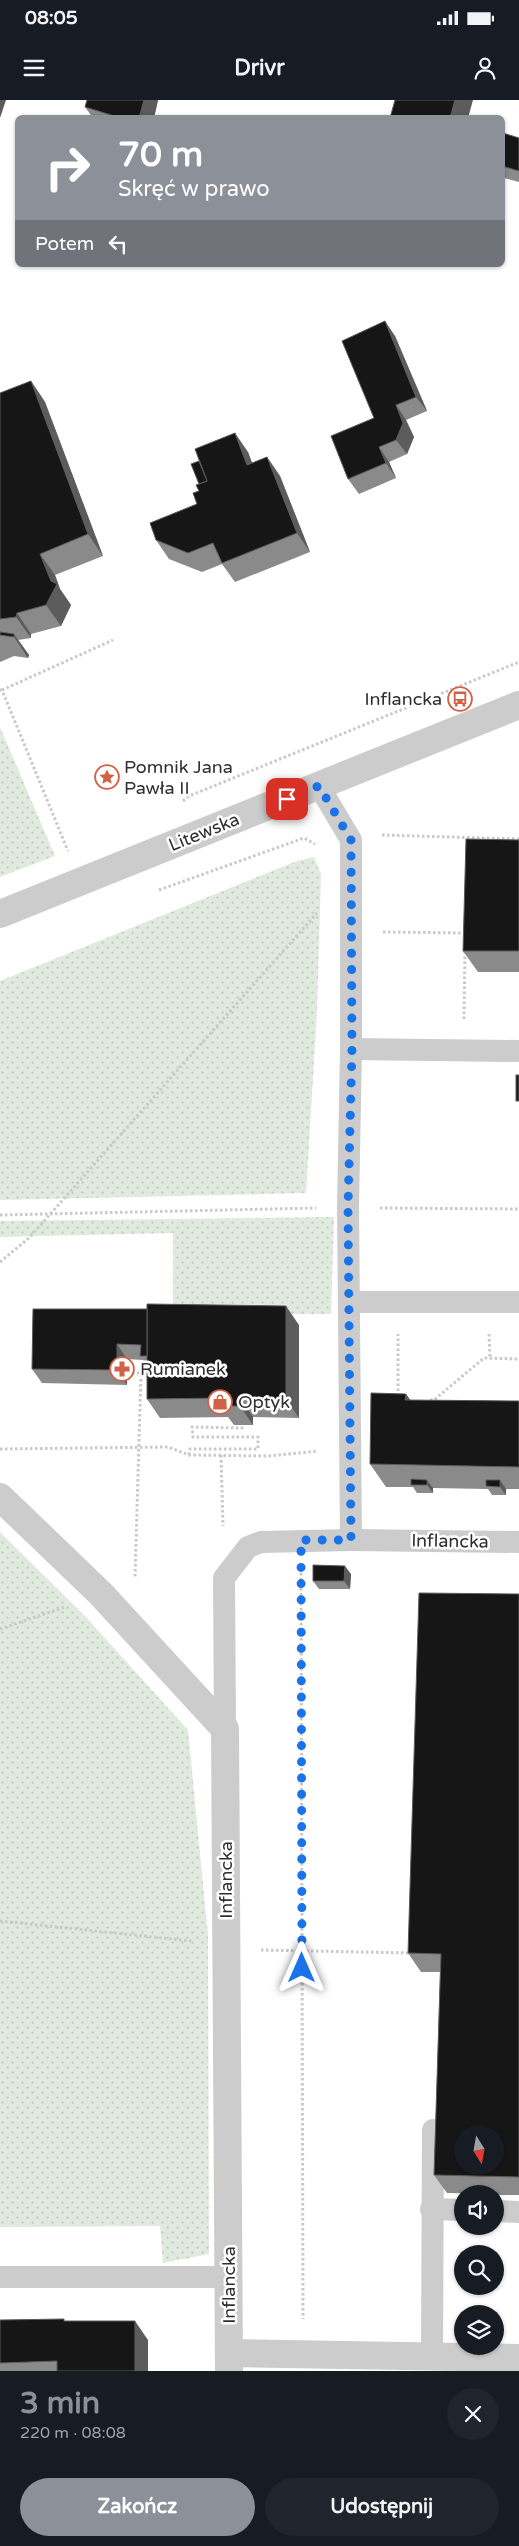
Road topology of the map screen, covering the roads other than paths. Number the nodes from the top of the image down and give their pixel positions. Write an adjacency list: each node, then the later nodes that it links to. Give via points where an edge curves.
1 (519, 705): 2 (street, Litewska)
2 (319, 786): 3 (street, Litewska); 4 (lane, via 351,840)
3 (0, 914)
4 (352, 1049): 5 (lane); 6 (lane)
5 (519, 1051)
6 (349, 1302): 7 (lane); 9 (lane)
7 (519, 1302)
8 (0, 1497): 11 (street, via 101,1594)
9 (351, 1540): 10 (lane, Inflancka); 11 (lane, Inflancka, via 261,1542 248,1547 224,1578)
10 (519, 1542)
11 (225, 1729): 18 (street, Inflancka)
12 (433, 2130): 13 (lane)
13 (431, 2208): 14 (lane); 19 (lane)
14 (454, 2209)
15 (504, 2211): 16 (lane)
16 (519, 2212)
17 (0, 2277): 18 (lane)
18 (229, 2277): 21 (street, Inflancka)
19 (432, 2358): 20 (street, Inflancka); 21 (street, Inflancka, via 303,2355)
20 (519, 2358)
21 (229, 2362)

